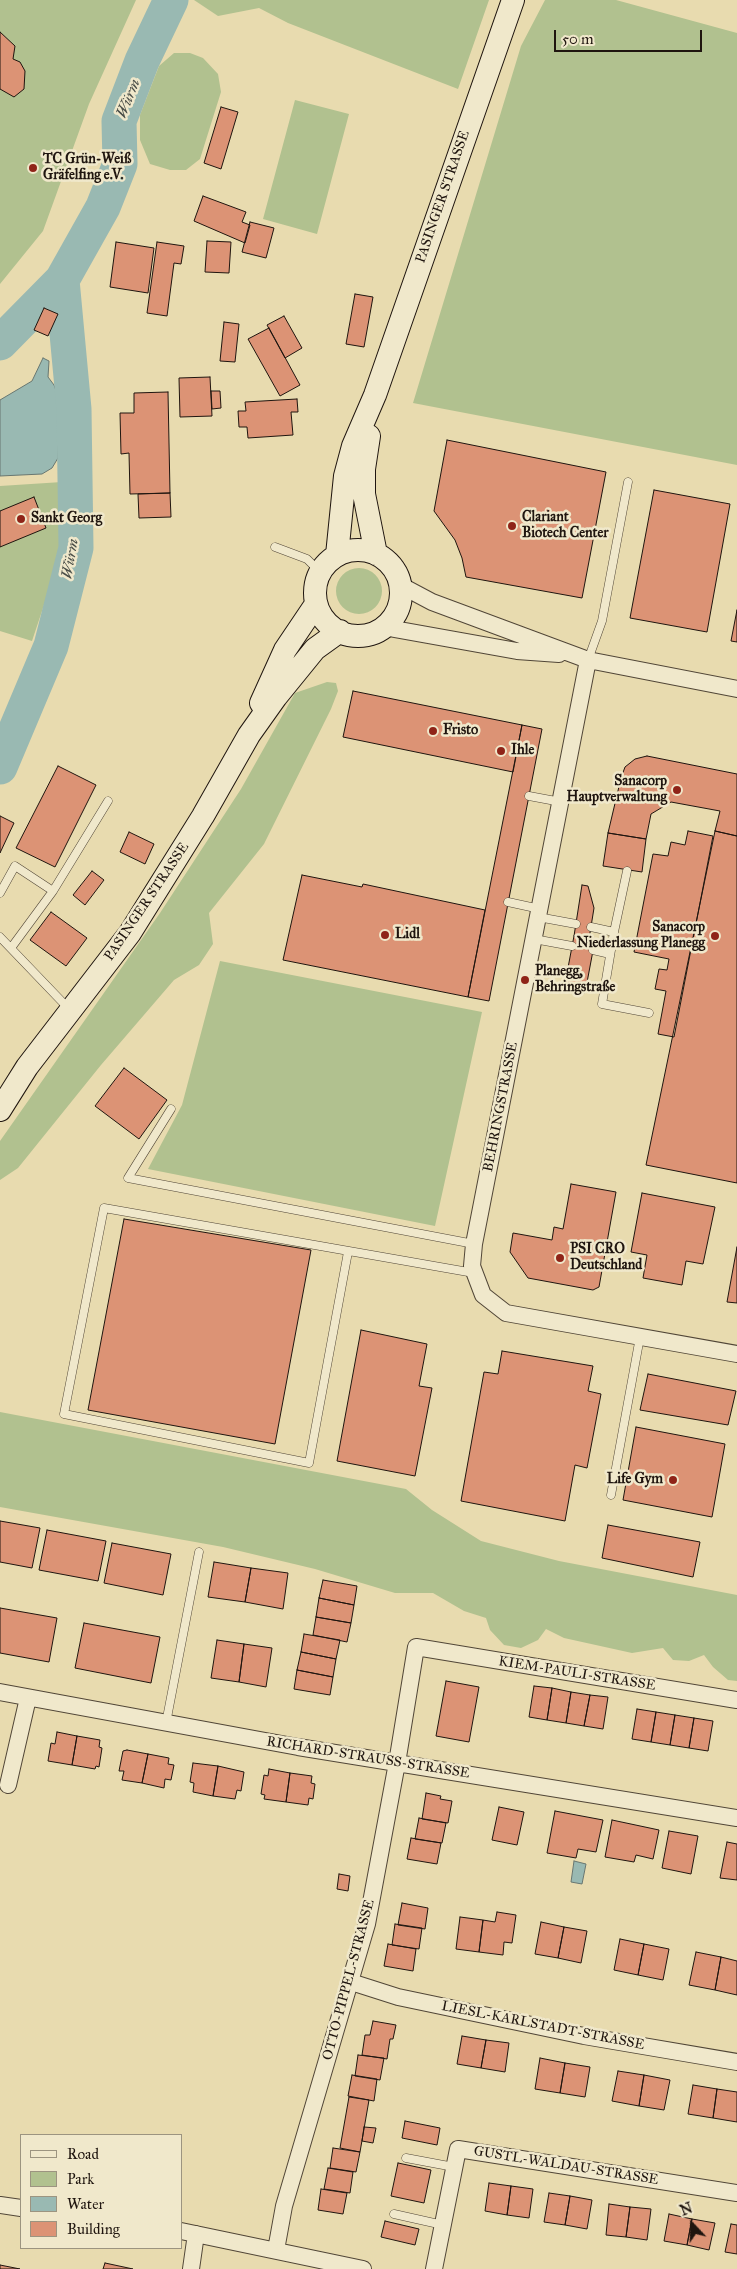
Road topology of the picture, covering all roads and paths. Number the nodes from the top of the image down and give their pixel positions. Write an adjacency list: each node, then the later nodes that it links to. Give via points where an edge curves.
1 (513, 0): 2 (main road, PASINGER STRASSE)
2 (375, 395): 5 (main road, PASINGER STRASSE, via 364,478 367,516); 6 (main road, PASINGER STRASSE, via 353,446 345,476)
3 (628, 482): 12 (lane, via 602,622)
4 (275, 547): 7 (lane, via 307,559)
5 (376, 554): 6 (main road, via 363,550); 8 (main road, via 393,568)
6 (337, 555): 7 (main road)
7 (320, 572): 9 (main road, via 316,582)
8 (400, 584): 10 (main road, via 400,601); 12 (street, via 432,602)
9 (316, 604): 11 (main road, via 329,625); 14 (main road, PASINGER STRASSE, via 270,680)
10 (383, 627): 11 (main road, via 362,635); 12 (street, via 518,651)
11 (340, 631): 14 (main road, PASINGER STRASSE, via 304,661)
12 (581, 657): 13 (street); 17 (street, BEHRINGSTRASSE)
13 (737, 690)
14 (249, 735): 32 (main road, PASINGER STRASSE, via 130,933)
15 (529, 796): 17 (lane)
16 (108, 801): 19 (lane)
17 (561, 802): 22 (street, BEHRINGSTRASSE)
18 (627, 871): 25 (lane)
19 (53, 891): 20 (lane, via 15,866); 29 (lane)
20 (0, 893)
21 (508, 902): 22 (lane)
22 (539, 913): 23 (lane); 27 (street, BEHRINGSTRASSE)
23 (576, 924)
24 (591, 927): 25 (lane)
25 (614, 932): 31 (lane)
26 (0, 936): 29 (lane)
27 (534, 938): 28 (lane); 36 (street, BEHRINGSTRASSE)
28 (572, 946)
29 (11, 948): 32 (lane)
30 (593, 950): 31 (lane)
31 (610, 954): 33 (lane, via 602,1004)
32 (70, 1010): 35 (main road, PASINGER STRASSE, via 27,1067)
33 (650, 1013)
34 (171, 1109): 36 (lane, via 128,1178)
35 (0, 1110)
36 (474, 1244): 38 (street, BEHRINGSTRASSE)
37 (348, 1252): 37 (lane, via 309,1462 64,1414 104,1208); 38 (lane)
38 (474, 1273): 39 (street, BEHRINGSTRASSE, via 483,1295 506,1313)
39 (640, 1337): 40 (street, BEHRINGSTRASSE); 41 (lane)
40 (737, 1354)
41 (611, 1495)
42 (199, 1552): 47 (lane)
43 (416, 1647): 46 (street, KIEM-PAULI-STRASSE); 48 (street, OTTO-PIPPEL-STRASSE)
44 (0, 1692): 45 (street, RICHARD-STRAUSS-STRASSE)
45 (28, 1698): 47 (street, RICHARD-STRAUSS-STRASSE); 49 (street)
46 (737, 1700)
47 (166, 1723): 48 (street, RICHARD-STRAUSS-STRASSE)
48 (397, 1763): 50 (street, RICHARD-STRAUSS-STRASSE); 51 (street, OTTO-PIPPEL-STRASSE, via 367,1924)
49 (8, 1785)
50 (737, 1818)
51 (351, 1982): 52 (street, LIESL-KARLSTADT-STRASSE, via 398,1997 565,2032); 61 (street, OTTO-PIPPEL-STRASSE, via 284,2206)
52 (737, 2062)
53 (406, 2158): 54 (lane)
54 (454, 2167): 55 (street, GUSTL-WALDAU-STRASSE, via 458,2149); 59 (street, GUSTL-WALDAU-STRASSE)
55 (737, 2193)
56 (0, 2205): 57 (street)
57 (20, 2208)
58 (394, 2214): 59 (lane)
59 (443, 2225): 64 (street, GUSTL-WALDAU-STRASSE)
60 (189, 2232): 61 (street); 62 (street)
61 (276, 2250): 63 (street)
62 (191, 2269)
63 (363, 2269)
64 (434, 2269)

